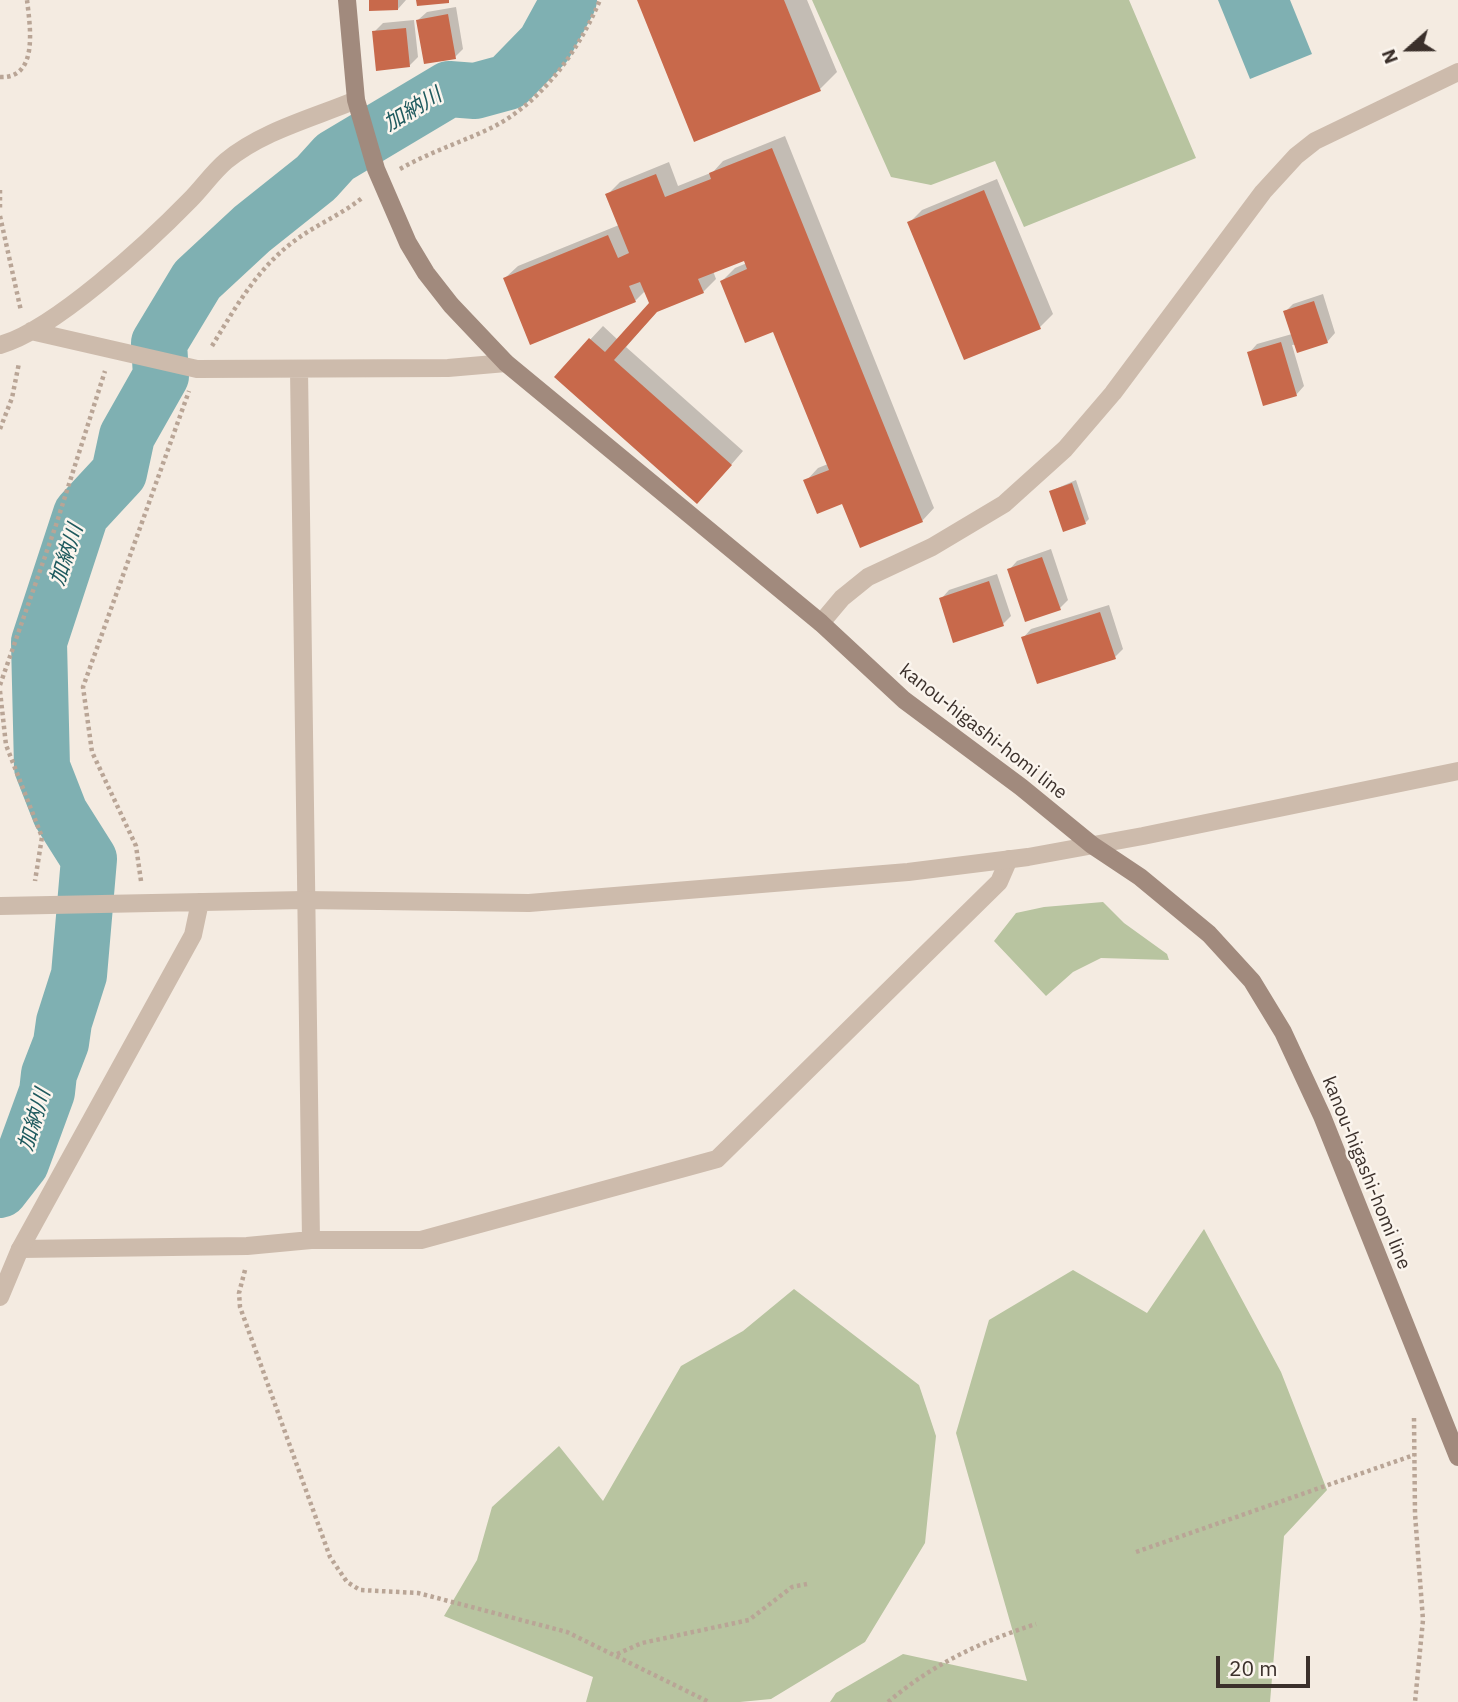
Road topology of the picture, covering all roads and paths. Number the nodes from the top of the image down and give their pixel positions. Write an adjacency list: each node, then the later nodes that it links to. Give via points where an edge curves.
1 (27, 0): 5 (path, via 29,59 11,78)
2 (347, 0): 6 (main road, kanou-higashi-homi line)
3 (600, 0): 7 (path, via 569,58 516,112 491,128 416,160)
4 (1458, 72): 18 (street, via 1315,141 1296,156 1263,192 1113,393 1065,449 1004,504 932,547 868,577)
5 (0, 77)
6 (358, 109): 7 (main road, kanou-higashi-homi line); 11 (street, via 254,142 225,162 156,234)
7 (382, 185): 14 (main road, kanou-higashi-homi line, via 426,273); 15 (path, via 275,257)
8 (0, 190): 9 (path)
9 (0, 209)
10 (0, 216): 11 (path, via 16,297)
11 (31, 331): 12 (street); 13 (street)
12 (7, 343): 17 (path, via 20,358)
13 (116, 352): 15 (street); 19 (path)
14 (506, 363): 16 (street); 18 (main road, kanou-higashi-homi line)
15 (188, 368): 16 (street); 27 (path, via 83,687 92,752 136,846)
16 (299, 369): 24 (street)
17 (0, 429)
18 (821, 622): 22 (main road, kanou-higashi-homi line, via 904,700)
19 (0, 685)
20 (0, 691): 26 (path, via 6,745 42,837)
21 (1458, 771): 22 (street)
22 (1092, 845): 23 (street); 33 (main road, kanou-higashi-homi line, via 1140,877 1209,934 1252,981 1283,1032 1322,1116)
23 (1009, 859): 24 (street, via 908,872 542,902); 29 (street, via 999,882 717,1159 421,1240)
24 (304, 900): 25 (street); 29 (street)
25 (200, 902): 27 (street); 31 (street, via 193,936)
26 (33, 903): 27 (street); 28 (street)
27 (144, 903)
28 (0, 906)
29 (311, 1240): 30 (street)
30 (247, 1246): 31 (street); 39 (path, via 240,1307 330,1557 347,1582 360,1590 418,1593 567,1632)
31 (20, 1249): 32 (street)
32 (0, 1297)
33 (1434, 1397): 34 (path, via 1414,1418); 35 (main road, kanou-higashi-homi line)
34 (1414, 1455): 36 (path); 42 (path, via 1423,1620)
35 (1458, 1457)
36 (1136, 1552)
37 (807, 1584): 39 (path, via 792,1587 749,1620 642,1643)
38 (1036, 1624): 41 (path, via 953,1656)
39 (617, 1655): 40 (path)
40 (709, 1702)
41 (888, 1702)
42 (1415, 1702)

